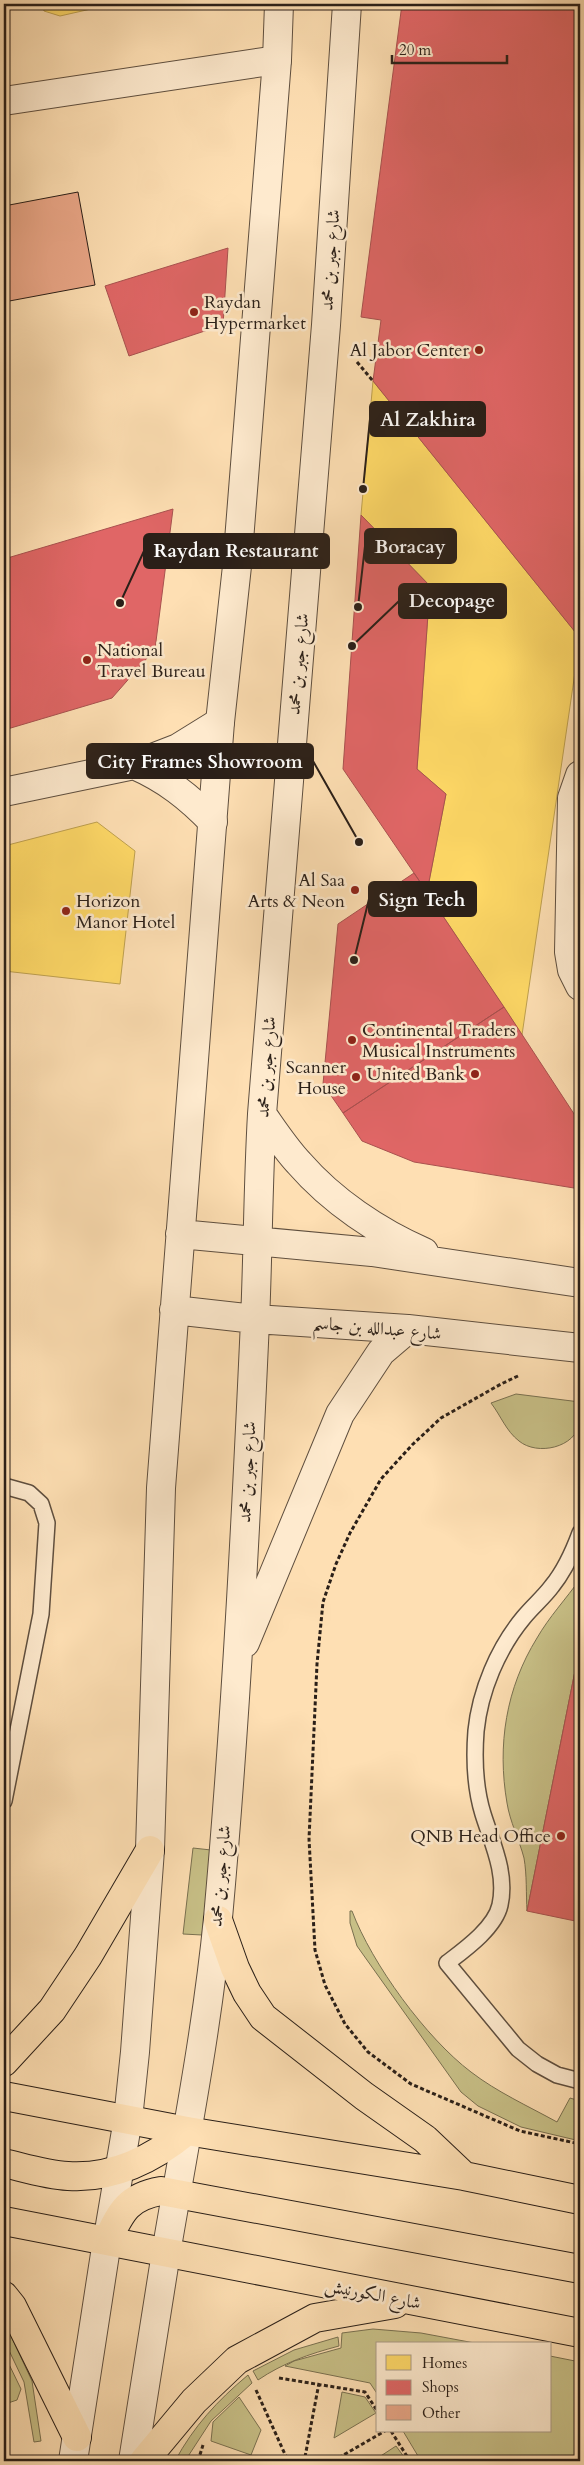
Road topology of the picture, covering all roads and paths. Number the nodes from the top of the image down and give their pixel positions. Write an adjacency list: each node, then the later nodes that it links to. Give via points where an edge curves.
1 (279, 4): 3 (street)
2 (347, 4): 11 (street, شارع جبر بن محمد, via 326,325)
3 (277, 60): 4 (street); 5 (street, via 238,556)
4 (4, 101)
5 (220, 722): 6 (street, via 178,748); 9 (street)
6 (134, 766): 8 (street); 9 (street, via 178,788)
7 (580, 775): 10 (street, via 572,798 569,952 572,970)
8 (4, 792)
9 (213, 822): 12 (street)
10 (580, 986)
11 (262, 1114): 13 (street, شارع جبر بن محمد); 14 (street, via 299,1164 336,1198 397,1240)
12 (180, 1234): 13 (street); 16 (street)
13 (256, 1242): 14 (street, via 372,1252); 17 (street, شارع جبر بن محمد)
14 (455, 1265): 15 (street)
15 (580, 1283)
16 (174, 1310): 17 (street, شارع عبدالله بن جاسم); 25 (street, via 161,1488)
17 (255, 1319): 18 (street, شارع عبدالله بن جاسم); 23 (street, شارع جبر بن محمد)
18 (408, 1329): 19 (street, شارع عبدالله بن جاسم); 23 (street, via 381,1352 340,1414)
19 (580, 1348)
20 (521, 1375): 32 (path, via 441,1418 412,1445 382,1479 336,1564 323,1602 317,1664 309,1838 314,1950 325,1985 345,2024 368,2052 411,2084 520,2131)
21 (4, 1486): 24 (lane, via 29,1493 41,1504 47,1523 41,1614)
22 (580, 1533): 28 (lane, via 564,1570 523,1618 501,1652 485,1690 476,1730 475,1771 482,1812 496,1850 501,1878 500,1907 482,1936 447,1963 518,2049 536,2064)
23 (236, 1665): 26 (street, شارع جبر بن محمد)
24 (4, 1801)
25 (150, 1850): 27 (highway, via 52,2010); 30 (street)
26 (218, 1920): 31 (street, شارع جبر بن محمد); 35 (highway, via 235,1968 263,2016 364,2096 425,2139)
27 (4, 2062)
28 (580, 2082)
29 (4, 2096): 30 (highway)
30 (128, 2119): 31 (highway); 34 (street)
31 (187, 2130): 34 (highway, via 157,2154); 35 (highway); 36 (street)
32 (580, 2144)
33 (4, 2163): 34 (highway, via 67,2176)
34 (120, 2170): 39 (street)
35 (464, 2176): 37 (highway)
36 (176, 2194): 39 (highway, via 145,2194 131,2202 120,2213); 40 (street); 41 (highway)
37 (580, 2200)
38 (4, 2221): 39 (highway, شارع الكورنيش)
39 (107, 2241): 40 (highway, شارع الكورنيش); 52 (street)
40 (166, 2252): 43 (highway, شارع الكورنيش); 54 (street)
41 (580, 2269)
42 (4, 2296): 52 (highway, via 12,2306)
43 (412, 2302): 44 (highway, شارع الكورنيش); 55 (highway, via 315,2318 237,2360 194,2401)
44 (580, 2333)
45 (270, 2376): 46 (path)
46 (319, 2382): 48 (path, via 364,2392); 53 (path)
47 (254, 2384): 53 (path, via 288,2461)
48 (376, 2409)
49 (383, 2432): 58 (path)
50 (392, 2432): 59 (path)
51 (206, 2437): 56 (path)
52 (75, 2449)
53 (305, 2457): 57 (path)
54 (133, 2461)
55 (144, 2461)
56 (198, 2461)
57 (320, 2461)
58 (333, 2461)
59 (410, 2461)

